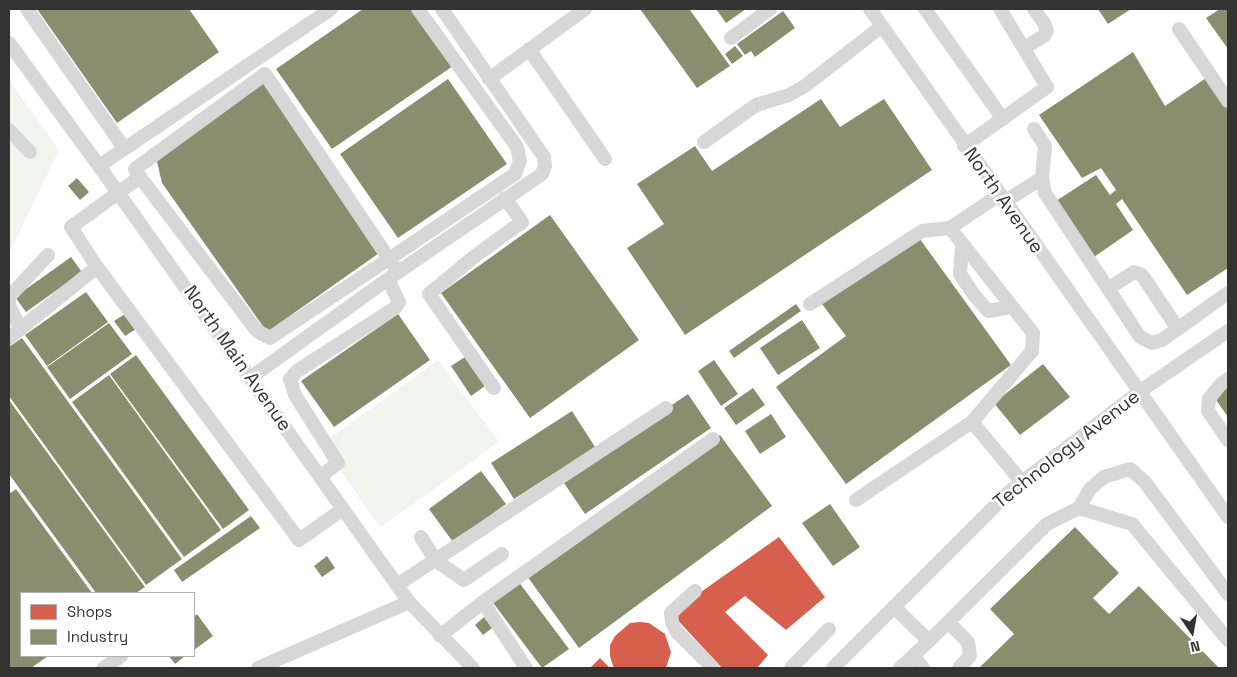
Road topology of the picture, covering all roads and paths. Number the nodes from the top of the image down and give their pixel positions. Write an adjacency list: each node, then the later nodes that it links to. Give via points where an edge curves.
1 (27, 9): 24 (street)
2 (331, 9): 24 (street)
3 (418, 9): 36 (street, via 517,147 520,161 515,174)
4 (442, 9): 17 (street)
5 (585, 9): 16 (street)
6 (770, 9): 13 (street)
7 (870, 9): 11 (street, North Avenue)
8 (924, 9): 19 (street)
9 (1000, 9): 15 (street)
10 (1034, 9): 15 (street, via 1047,31)
11 (882, 26): 22 (street, via 805,86 789,95 756,105); 23 (street, North Avenue)
12 (1179, 29): 18 (street)
13 (731, 38)
14 (10, 46): 27 (street, North Main Avenue)
15 (1024, 48): 19 (street, via 1047,87)
16 (529, 50): 17 (street); 26 (street)
17 (489, 78): 31 (street, via 544,158 542,174)
18 (1228, 101)
19 (1003, 119): 23 (street)
20 (1034, 129): 29 (street, via 1045,146)
21 (9, 130): 25 (street)
22 (704, 142)
23 (964, 146): 32 (street, North Avenue)
24 (124, 148): 27 (street)
25 (30, 152)
26 (605, 159)
27 (99, 166): 30 (street, North Main Avenue)
28 (140, 177): 30 (street); 36 (street, via 257,332 270,338); 36 (street, via 135,169 265,74)
29 (1042, 178): 32 (street); 39 (street, via 1045,193)
30 (118, 192): 37 (street, via 71,227); 48 (street, North Main Avenue)
31 (505, 198): 38 (street); 50 (street, via 522,222 429,294)
32 (1002, 198): 33 (street); 51 (street, North Avenue)
33 (950, 228): 34 (street); 42 (street, via 922,231)
34 (962, 245): 43 (street); 43 (street, via 960,274 974,296 988,311)
35 (48, 255): 41 (street, via 10,297)
36 (390, 259): 38 (street)
37 (97, 267): 44 (street); 60 (street, via 299,540)
38 (393, 275): 48 (street); 56 (street, via 399,302 395,308 297,371 290,379 294,395 338,463)
39 (1108, 289): 45 (street, via 1140,337 1152,343); 45 (street, via 1134,272 1142,275)
40 (1228, 293): 45 (street)
41 (9, 304): 44 (street)
42 (810, 304)
43 (1011, 307): 53 (street, via 1033,333 1032,351)
44 (20, 328): 47 (street)
45 (1178, 328)
46 (1228, 331): 51 (street, Technology Avenue)
47 (9, 338)
48 (250, 378): 56 (street, North Main Avenue)
49 (1228, 380): 55 (street, via 1209,399 1208,411)
50 (494, 388)
51 (1138, 392): 57 (street, Technology Avenue); 61 (street, North Avenue)
52 (666, 408): 64 (street)
53 (972, 422): 57 (street); 58 (street)
54 (713, 439): 69 (street)
55 (1228, 440)
56 (320, 477): 60 (street, North Main Avenue)
57 (1022, 482): 70 (street, Technology Avenue)
58 (856, 500)
59 (1080, 508): 67 (street, via 1090,489 1104,477 1130,470 1145,482); 71 (street, via 1046,524); 74 (street, via 1132,524)
60 (343, 509): 65 (street, North Main Avenue)
61 (1228, 517)
62 (421, 537): 64 (street)
63 (502, 554): 64 (street, via 464,580)
64 (435, 560): 65 (street)
65 (397, 584): 68 (street, North Main Avenue)
66 (695, 591): 83 (street, via 671,613 672,622 676,631)
67 (1228, 594)
68 (409, 602): 73 (street, North Main Avenue); 80 (street)
69 (483, 602): 73 (street); 82 (street)
70 (894, 607): 75 (street); 84 (street, Technology Avenue)
71 (948, 622): 75 (street); 87 (street, via 968,642 970,656)
72 (829, 629): 78 (street)
73 (440, 636): 81 (street, North Main Avenue)
74 (1228, 640)
75 (929, 641): 76 (street)
76 (913, 656): 85 (street); 86 (street)
77 (120, 657): 79 (street)
78 (797, 666)
79 (104, 668)
80 (258, 668)
81 (472, 668)
82 (526, 668)
83 (713, 668)
84 (833, 668)
85 (900, 668)
86 (923, 668)
87 (959, 668)

